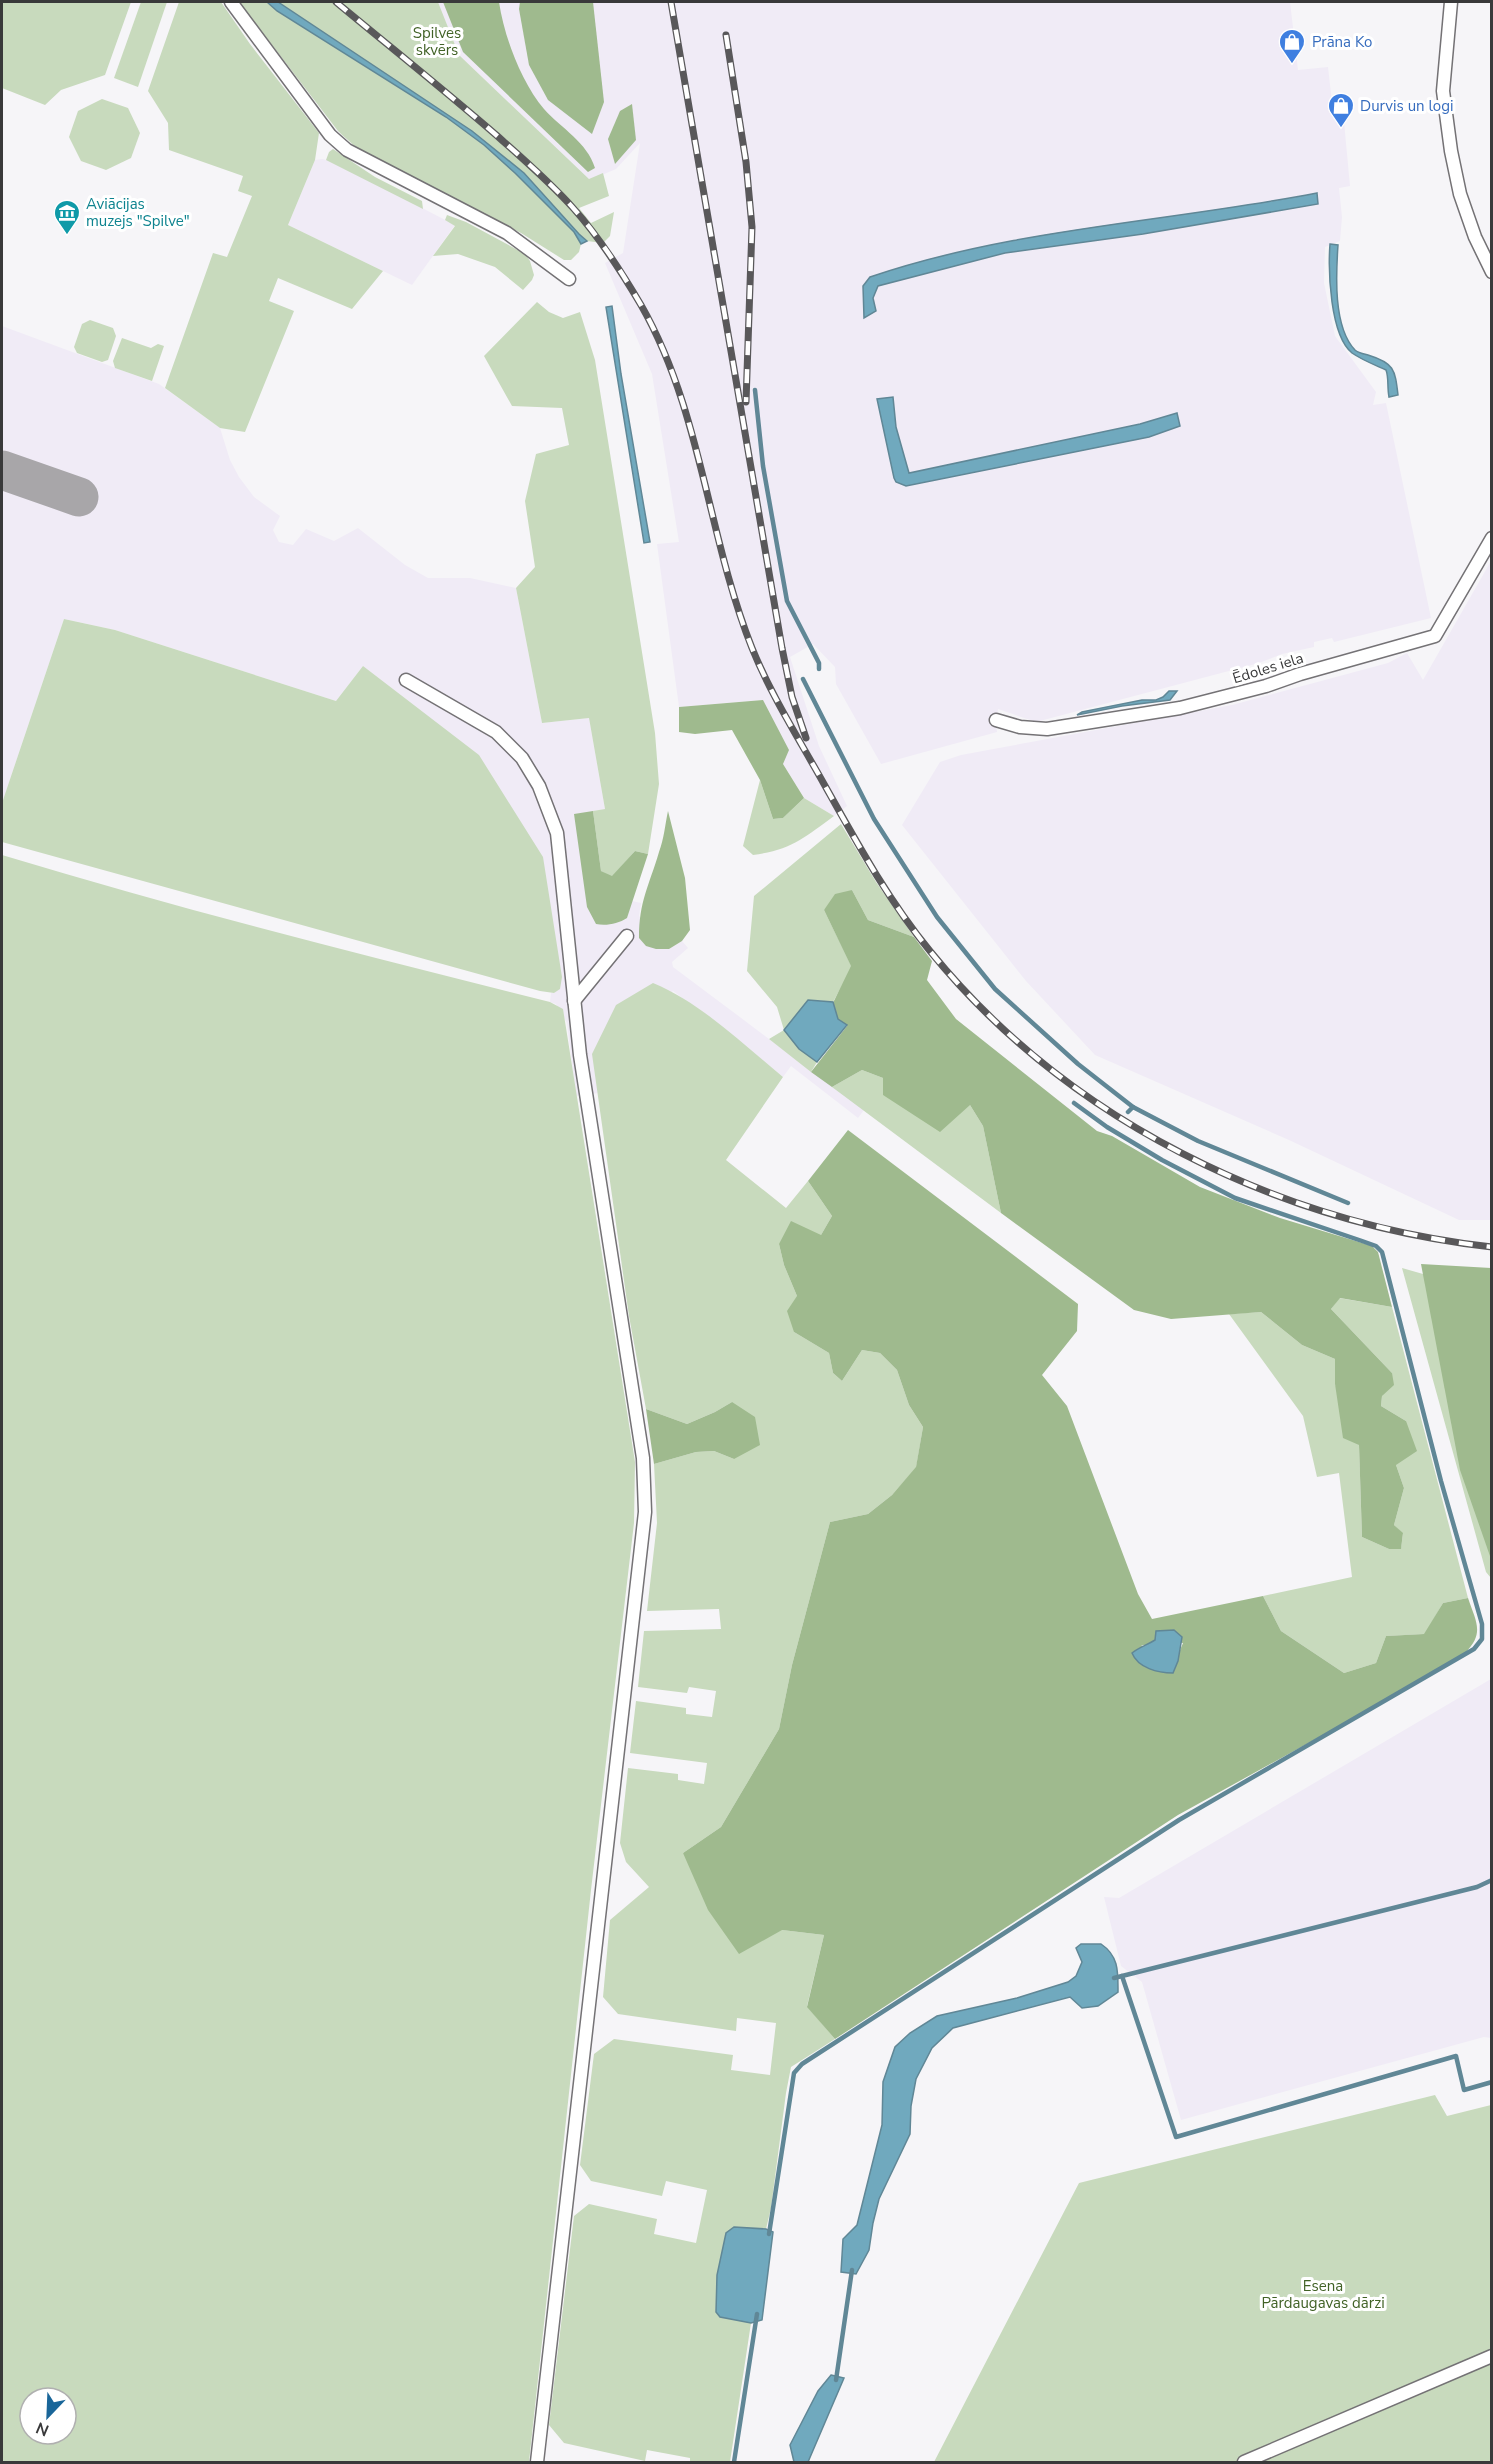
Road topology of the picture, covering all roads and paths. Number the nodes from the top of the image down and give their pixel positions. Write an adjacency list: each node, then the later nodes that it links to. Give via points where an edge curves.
1 (231, 2): 4 (street, via 330,135 347,150 507,233)
2 (1451, 2): 3 (street, via 1443,91 1451,151 1460,194)
3 (1491, 272)
4 (569, 279)
5 (1491, 538): 7 (street, Ēdoles iela, via 1434,636 1180,708 1047,729)
6 (406, 680): 9 (street, via 496,732 522,758 539,786 557,833)
7 (996, 720)
8 (627, 936): 9 (street)
9 (574, 1001): 11 (street, via 643,1458 645,1512)
10 (1491, 2356): 12 (street)
11 (537, 2463)
12 (1244, 2463)

